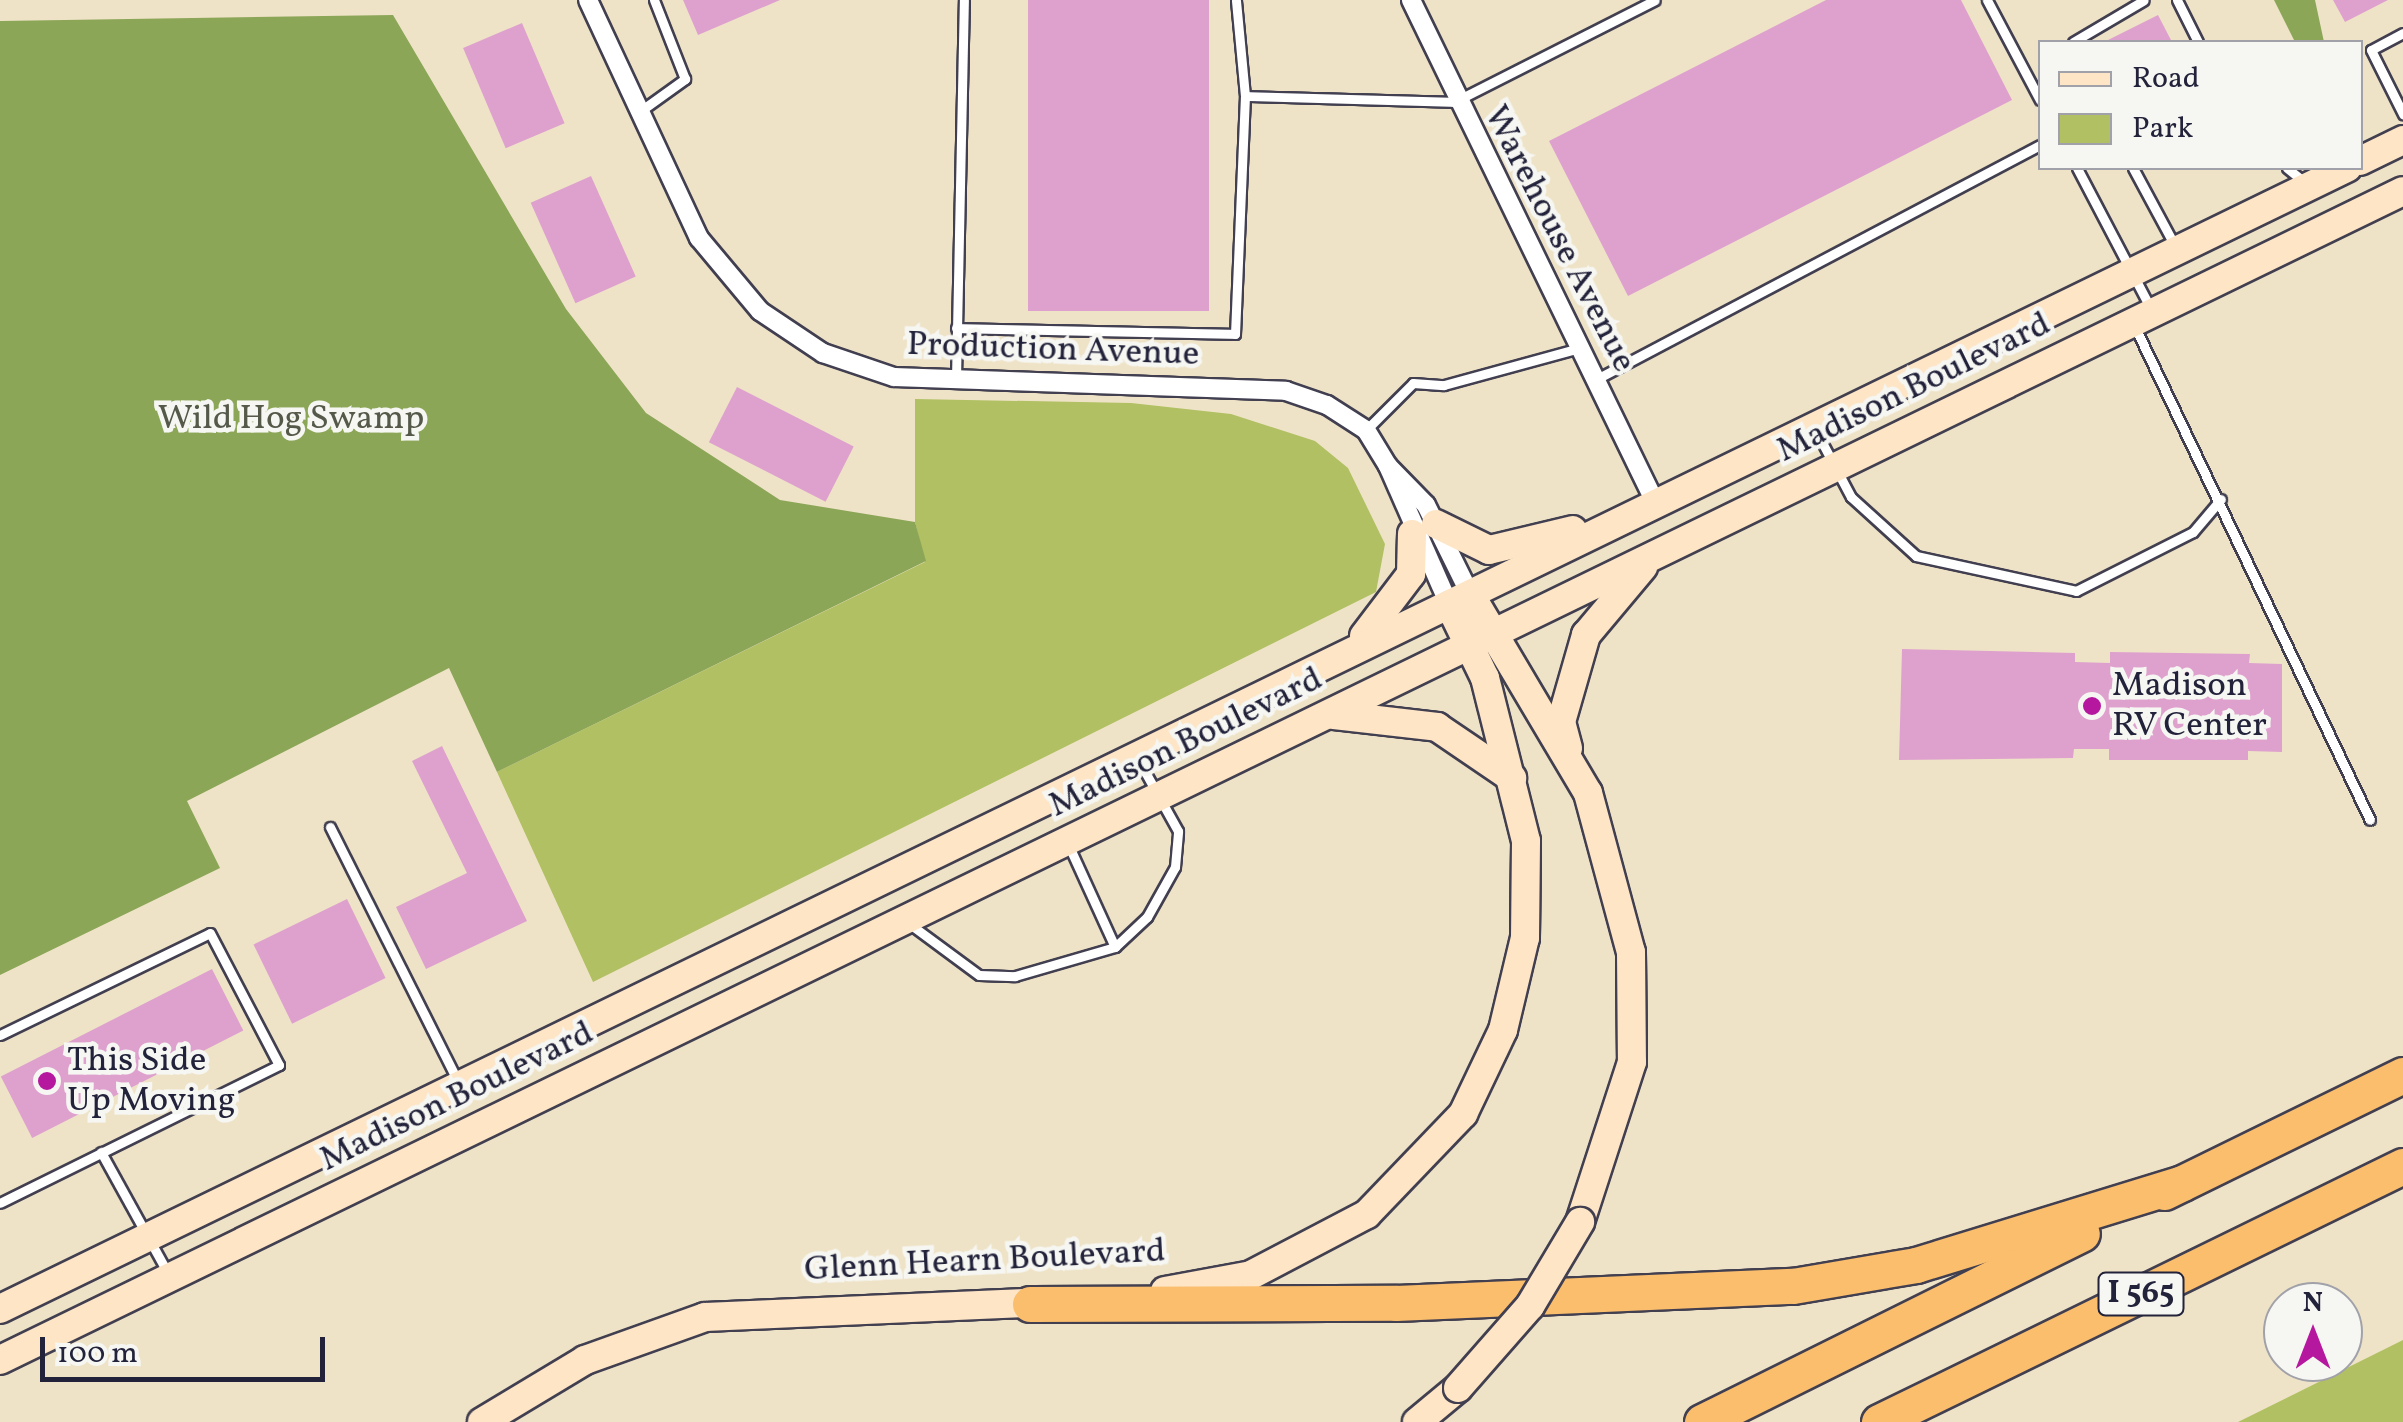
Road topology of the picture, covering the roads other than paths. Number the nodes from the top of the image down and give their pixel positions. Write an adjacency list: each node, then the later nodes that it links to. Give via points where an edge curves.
1 (588, 0): 16 (street, Production Avenue)
2 (654, 0): 16 (lane, via 685,80)
3 (964, 0): 29 (lane)
4 (1236, 0): 13 (lane)
5 (1411, 0): 15 (street, Warehouse Avenue)
6 (1656, 0): 15 (lane)
7 (1987, 0): 14 (lane)
8 (2144, 0): 11 (lane)
9 (2177, 0): 12 (lane)
10 (2403, 34): 17 (lane, via 2371,50)
11 (2076, 40)
12 (2197, 40)
13 (1245, 96): 15 (lane); 29 (lane, via 1236,334)
14 (2038, 96)
15 (1454, 102): 30 (street, Warehouse Avenue)
16 (638, 112): 32 (street, Production Avenue, via 700,238 760,312 823,352 894,378)
17 (2403, 114)
18 (2403, 140): 20 (main road)
19 (2038, 146): 31 (lane)
20 (2363, 160)
21 (2077, 170): 27 (lane)
22 (2134, 170): 26 (lane)
23 (2336, 170): 24 (main road, Madison Boulevard)
24 (2298, 177): 26 (main road, Madison Boulevard)
25 (2403, 191): 28 (main road, Madison Boulevard)
26 (2177, 251): 27 (main road, Madison Boulevard)
27 (2132, 272): 28 (lane); 33 (main road, Madison Boulevard)
28 (2143, 318): 36 (main road, Madison Boulevard); 37 (lane)
29 (956, 328): 32 (lane)
30 (1579, 348): 31 (street, Warehouse Avenue); 34 (lane, via 1444,386 1413,383)
31 (1595, 380): 38 (street, Warehouse Avenue)
32 (956, 381): 34 (street, Production Avenue, via 1286,392)
33 (1814, 427): 36 (lane); 38 (main road, Madison Boulevard)
34 (1366, 430): 35 (street)
35 (1388, 466): 39 (street); 39 (street, via 1403,472)
36 (1834, 468): 37 (lane, via 1916,556 2076,590 2193,532); 40 (main road, Madison Boulevard)
37 (2220, 498): 49 (lane)
38 (1656, 504): 39 (main road, via 1511,550); 41 (main road, Madison Boulevard)
39 (1424, 529): 41 (street); 41 (street); 43 (main road, via 1393,607)
40 (1652, 557): 42 (main road, Madison Boulevard); 46 (main road, via 1586,636 1561,722)
41 (1460, 600): 42 (main road, Glenn Hearn Boulevard); 43 (main road, Madison Boulevard)
42 (1482, 640): 44 (main road, Madison Boulevard); 46 (main road, Glenn Hearn Boulevard); 47 (main road, Glenn Hearn Boulevard)
43 (1349, 651): 45 (main road, Madison Boulevard)
44 (1328, 715): 47 (main road, via 1437,727); 48 (main road, Madison Boulevard)
45 (1136, 755): 48 (lane); 56 (main road, Madison Boulevard)
46 (1571, 759): 67 (main road, Glenn Hearn Boulevard, bridge, via 1611,854 1634,990 1625,1097 1580,1222 1530,1306 1458,1388)
47 (1512, 778): 63 (main road, Glenn Hearn Boulevard, via 1528,889 1517,986 1484,1073 1434,1152 1332,1238 1251,1275)
48 (1160, 796): 51 (main road, Madison Boulevard); 53 (lane, via 1178,831 1175,868 1147,917)
49 (2370, 820)
50 (330, 827): 56 (lane)
51 (1067, 842): 52 (main road, Madison Boulevard); 53 (lane)
52 (905, 920): 53 (lane, via 949,962 978,974 1015,976); 62 (main road, Madison Boulevard)
53 (1114, 947)
54 (0, 1034): 57 (lane, via 210,934 222,945 279,1064)
55 (2403, 1074): 59 (highway, I 565)
56 (460, 1086): 61 (main road, Madison Boulevard)
57 (102, 1152): 60 (lane); 61 (lane)
58 (2403, 1166): 69 (highway, I 565)
59 (2182, 1183): 63 (highway, via 1916,1265 1792,1286 1452,1302); 68 (highway, I 565)
60 (0, 1203)
61 (145, 1238): 62 (lane); 64 (main road, Madison Boulevard)
62 (170, 1278): 65 (main road, Madison Boulevard)
63 (1030, 1304): 66 (main road, Glenn Hearn Boulevard, via 705,1318 585,1360)
64 (0, 1309)
65 (0, 1360)
66 (482, 1422)
67 (1416, 1422)
68 (1702, 1422)
69 (1880, 1422)

